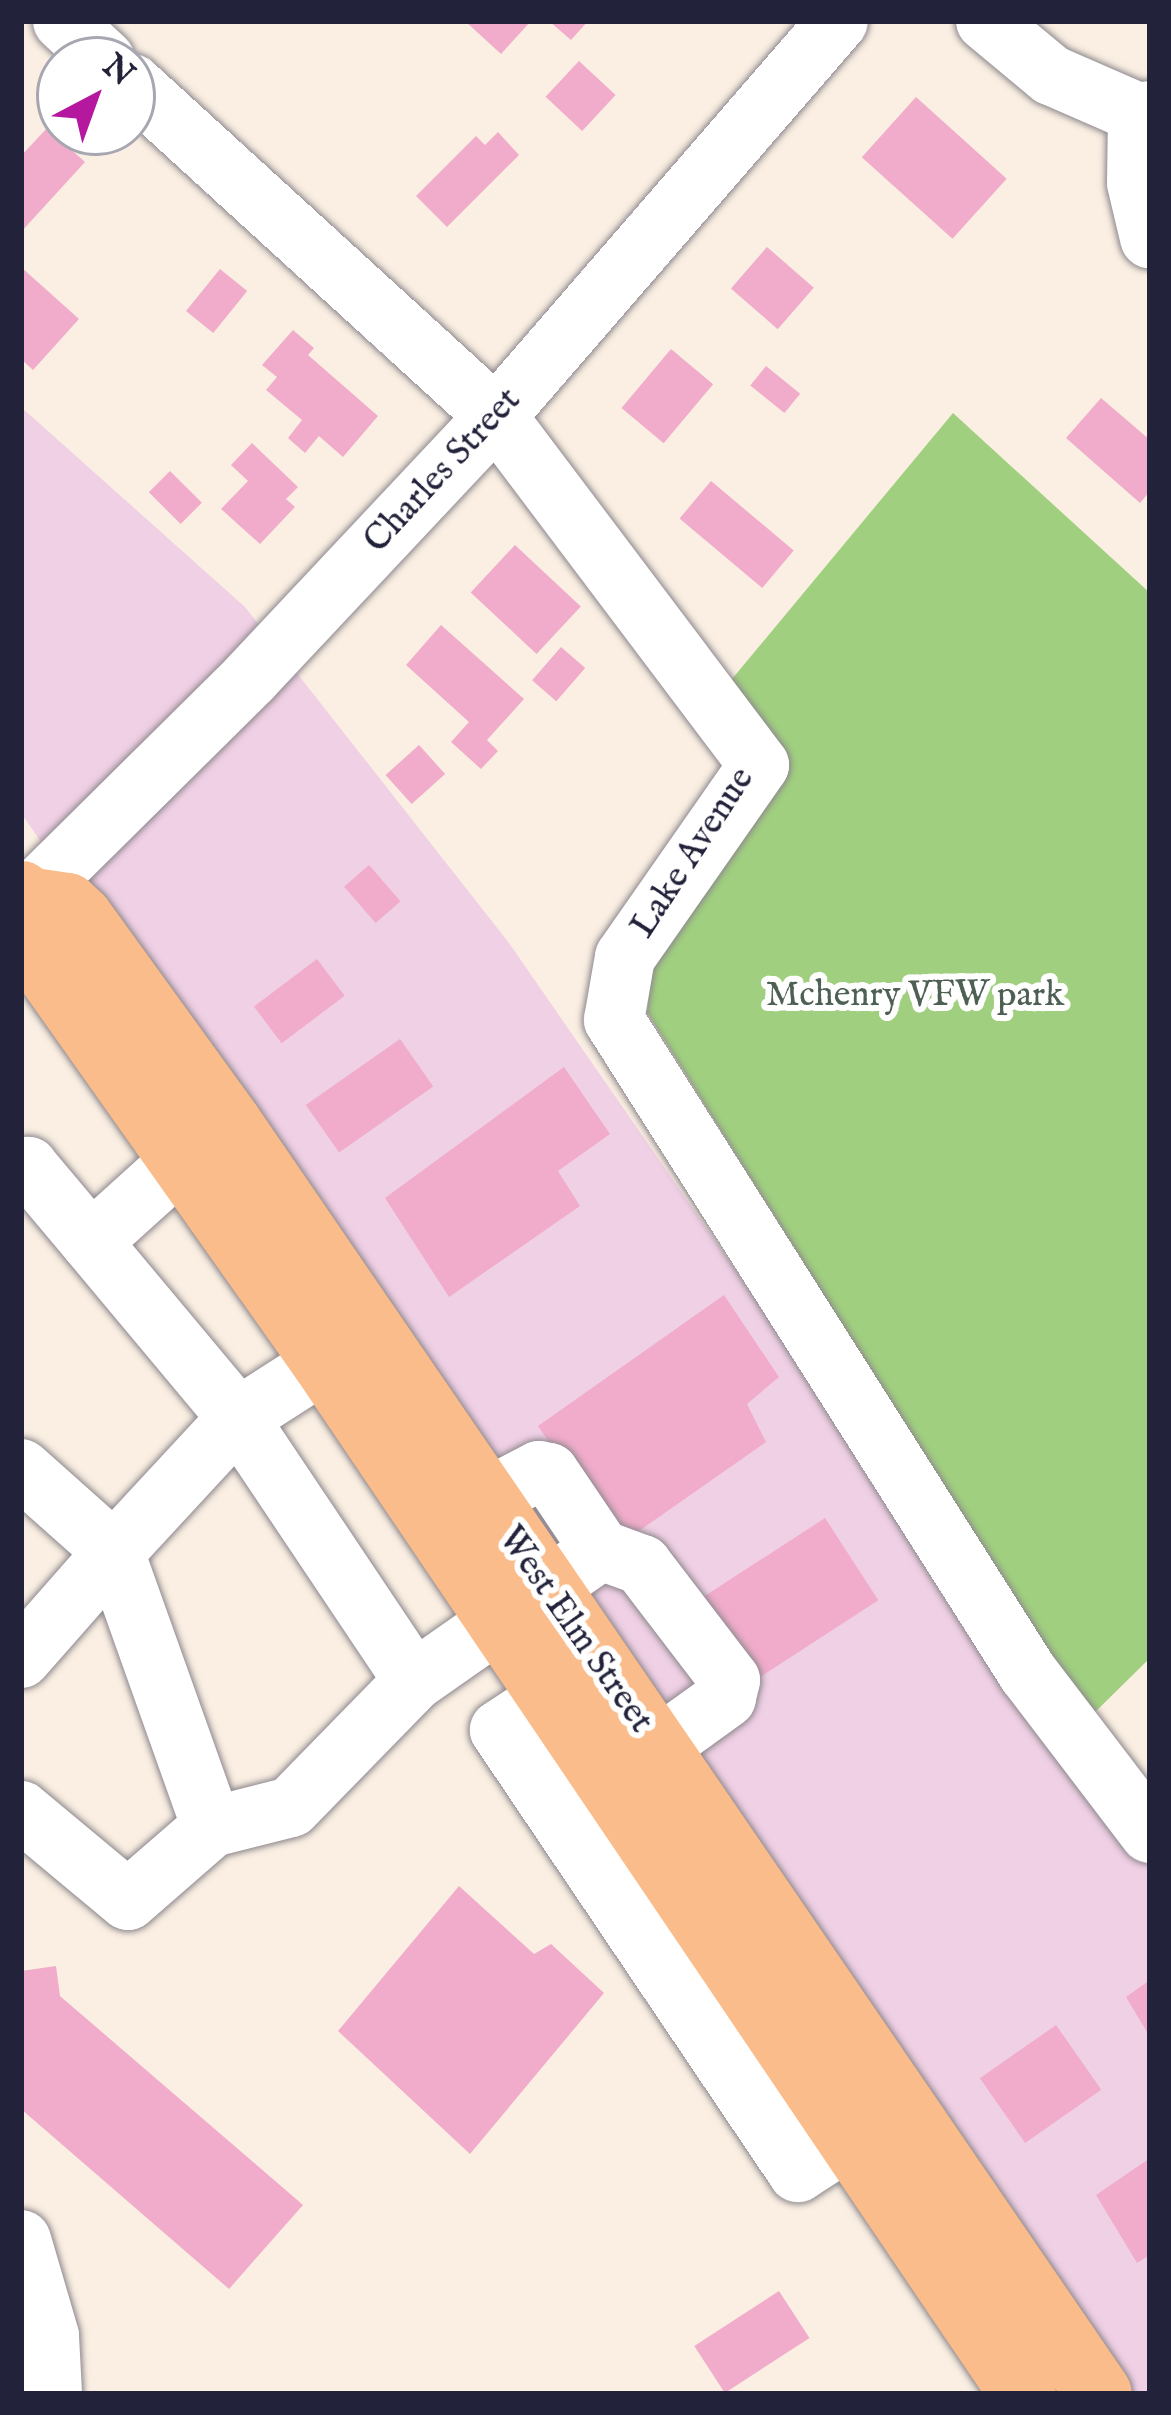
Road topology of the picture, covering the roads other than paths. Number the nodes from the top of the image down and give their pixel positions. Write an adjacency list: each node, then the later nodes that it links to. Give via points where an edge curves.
1 (838, 21): 6 (street, Charles Street)
2 (986, 21): 4 (street, via 1051,75)
3 (156, 106): 6 (street, Lake Avenue)
4 (1144, 112): 5 (street, via 1137,183)
5 (1150, 238)
6 (496, 416): 7 (street, Charles Street, via 251,677); 23 (street, Lake Avenue, via 759,765 626,957 614,1020 1028,1673)
7 (23, 897): 8 (main road, West Elm Street, via 68,906 80,918)
8 (204, 1139): 10 (street); 11 (main road, West Elm Street)
9 (21, 1175): 10 (street, via 28,1167)
10 (92, 1242): 12 (street)
11 (348, 1348): 12 (street); 14 (main road, West Elm Street)
12 (238, 1418): 16 (street); 19 (street)
13 (21, 1469): 16 (street)
14 (459, 1511): 15 (street, via 529,1471 549,1473); 17 (main road, West Elm Street)
15 (601, 1550): 17 (street); 20 (street, via 642,1565 730,1681 726,1698)
16 (114, 1552): 18 (street); 22 (street)
17 (523, 1608): 19 (street); 20 (main road, West Elm Street); 20 (main road, West Elm Street, via 550,1697)
18 (21, 1658)
19 (414, 1681): 22 (street, via 290,1807)
20 (606, 1779): 24 (main road, West Elm Street); 25 (street)
21 (21, 1811): 22 (street, via 128,1900)
22 (212, 1827)
23 (1150, 1833)
24 (694, 1852): 25 (street); 26 (main road, West Elm Street); 27 (main road, West Elm Street)
25 (617, 1905): 26 (street)
26 (700, 1971): 27 (main road, West Elm Street)
27 (875, 2123): 30 (main road, West Elm Street); 31 (main road, West Elm Street)
28 (21, 2240): 29 (street, via 49,2336)
29 (52, 2394)
30 (1023, 2394)
31 (1099, 2394)

